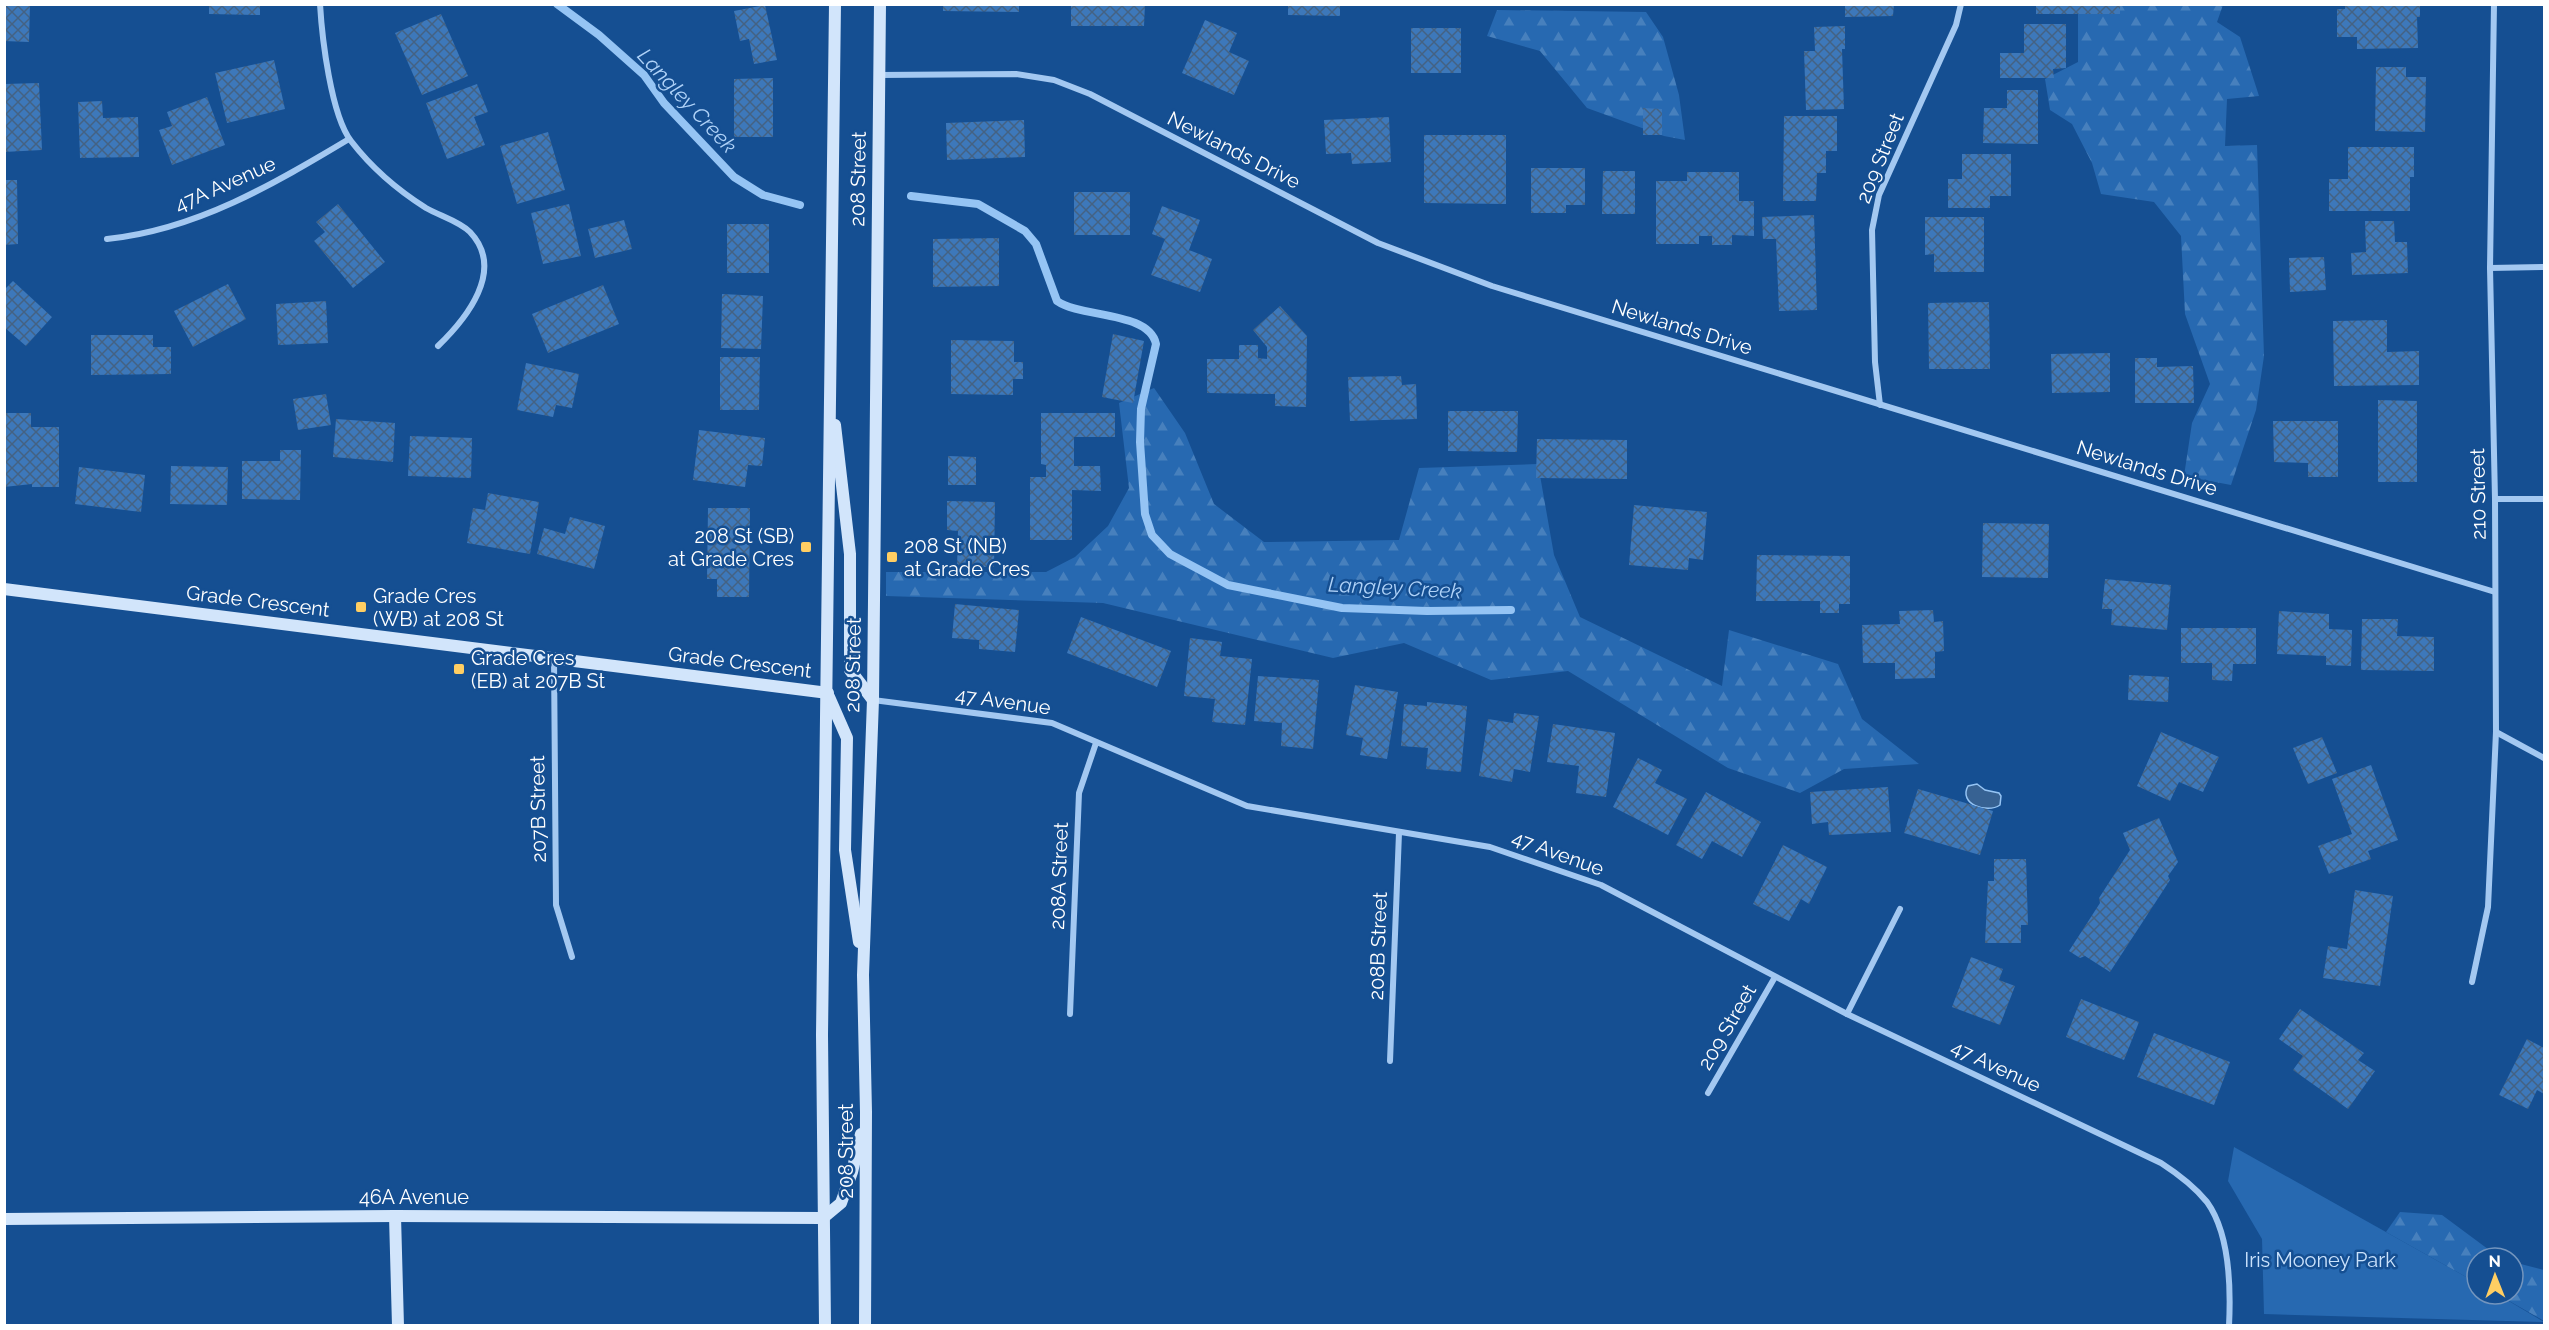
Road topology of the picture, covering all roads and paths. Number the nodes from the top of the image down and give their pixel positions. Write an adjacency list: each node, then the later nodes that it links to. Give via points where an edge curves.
1 (320, 4): 7 (street, via 332,89)
2 (835, 4): 12 (main road, 208 Street)
3 (880, 4): 6 (main road, 208 Street)
4 (1961, 4): 13 (street, 209 Street, via 1956,25 1874,212 1875,362)
5 (2494, 4): 10 (street, 210 Street)
6 (879, 75): 13 (street, Newlands Drive, via 1016,74 1054,80 1090,94 1378,243 1492,286); 20 (main road, 208 Street)
7 (349, 139): 8 (street, 47A Avenue, via 270,185 206,214 159,230); 11 (street, via 406,194 469,231 480,246 482,287 460,324)
8 (107, 239)
9 (2544, 267): 10 (street)
10 (2490, 268): 14 (street, 210 Street)
11 (438, 346)
12 (829, 365): 19 (main road, 208 Street); 20 (main road, via 850,554 850,670)
13 (1880, 405): 17 (street, Newlands Drive)
14 (2495, 498): 15 (street); 17 (street, 210 Street)
15 (2544, 499)
16 (4, 589): 18 (main road, Grade Crescent)
17 (2495, 592): 21 (street, 210 Street)
18 (554, 658): 19 (main road, Grade Crescent); 26 (street, 207B Street, via 556,905)
19 (828, 693): 27 (main road, via 847,738 845,850); 36 (main road, 208 Street)
20 (873, 700): 22 (street, 47 Avenue, via 1052,723); 27 (main road, 208 Street)
21 (2496, 732): 23 (street); 29 (street, 210 Street, via 2488,907)
22 (1096, 743): 24 (street, 47 Avenue, via 1247,807); 30 (street, 208A Street, via 1079,793)
23 (2544, 758)
24 (1399, 833): 28 (street, 47 Avenue, via 1490,847 1601,885); 32 (street, 208B Street)
25 (1900, 909): 31 (street)
26 (572, 957)
27 (863, 975): 34 (main road, 208 Street)
28 (1775, 977): 31 (street, 47 Avenue); 33 (street, 209 Street)
29 (2472, 982)
30 (1070, 1014)
31 (1847, 1014): 41 (street, 47 Avenue, via 2161,1162 2185,1179 2208,1203 2218,1225 2229,1276)
32 (1390, 1060)
33 (1708, 1093)
34 (866, 1112): 36 (main road, via 841,1203); 40 (main road, 208 Street)
35 (395, 1216): 36 (main road, 46A Avenue); 37 (main road, 46A Avenue); 38 (main road)
36 (823, 1218): 39 (main road, 208 Street)
37 (4, 1219)
38 (398, 1326)
39 (825, 1326)
40 (865, 1326)
41 (2229, 1326)

